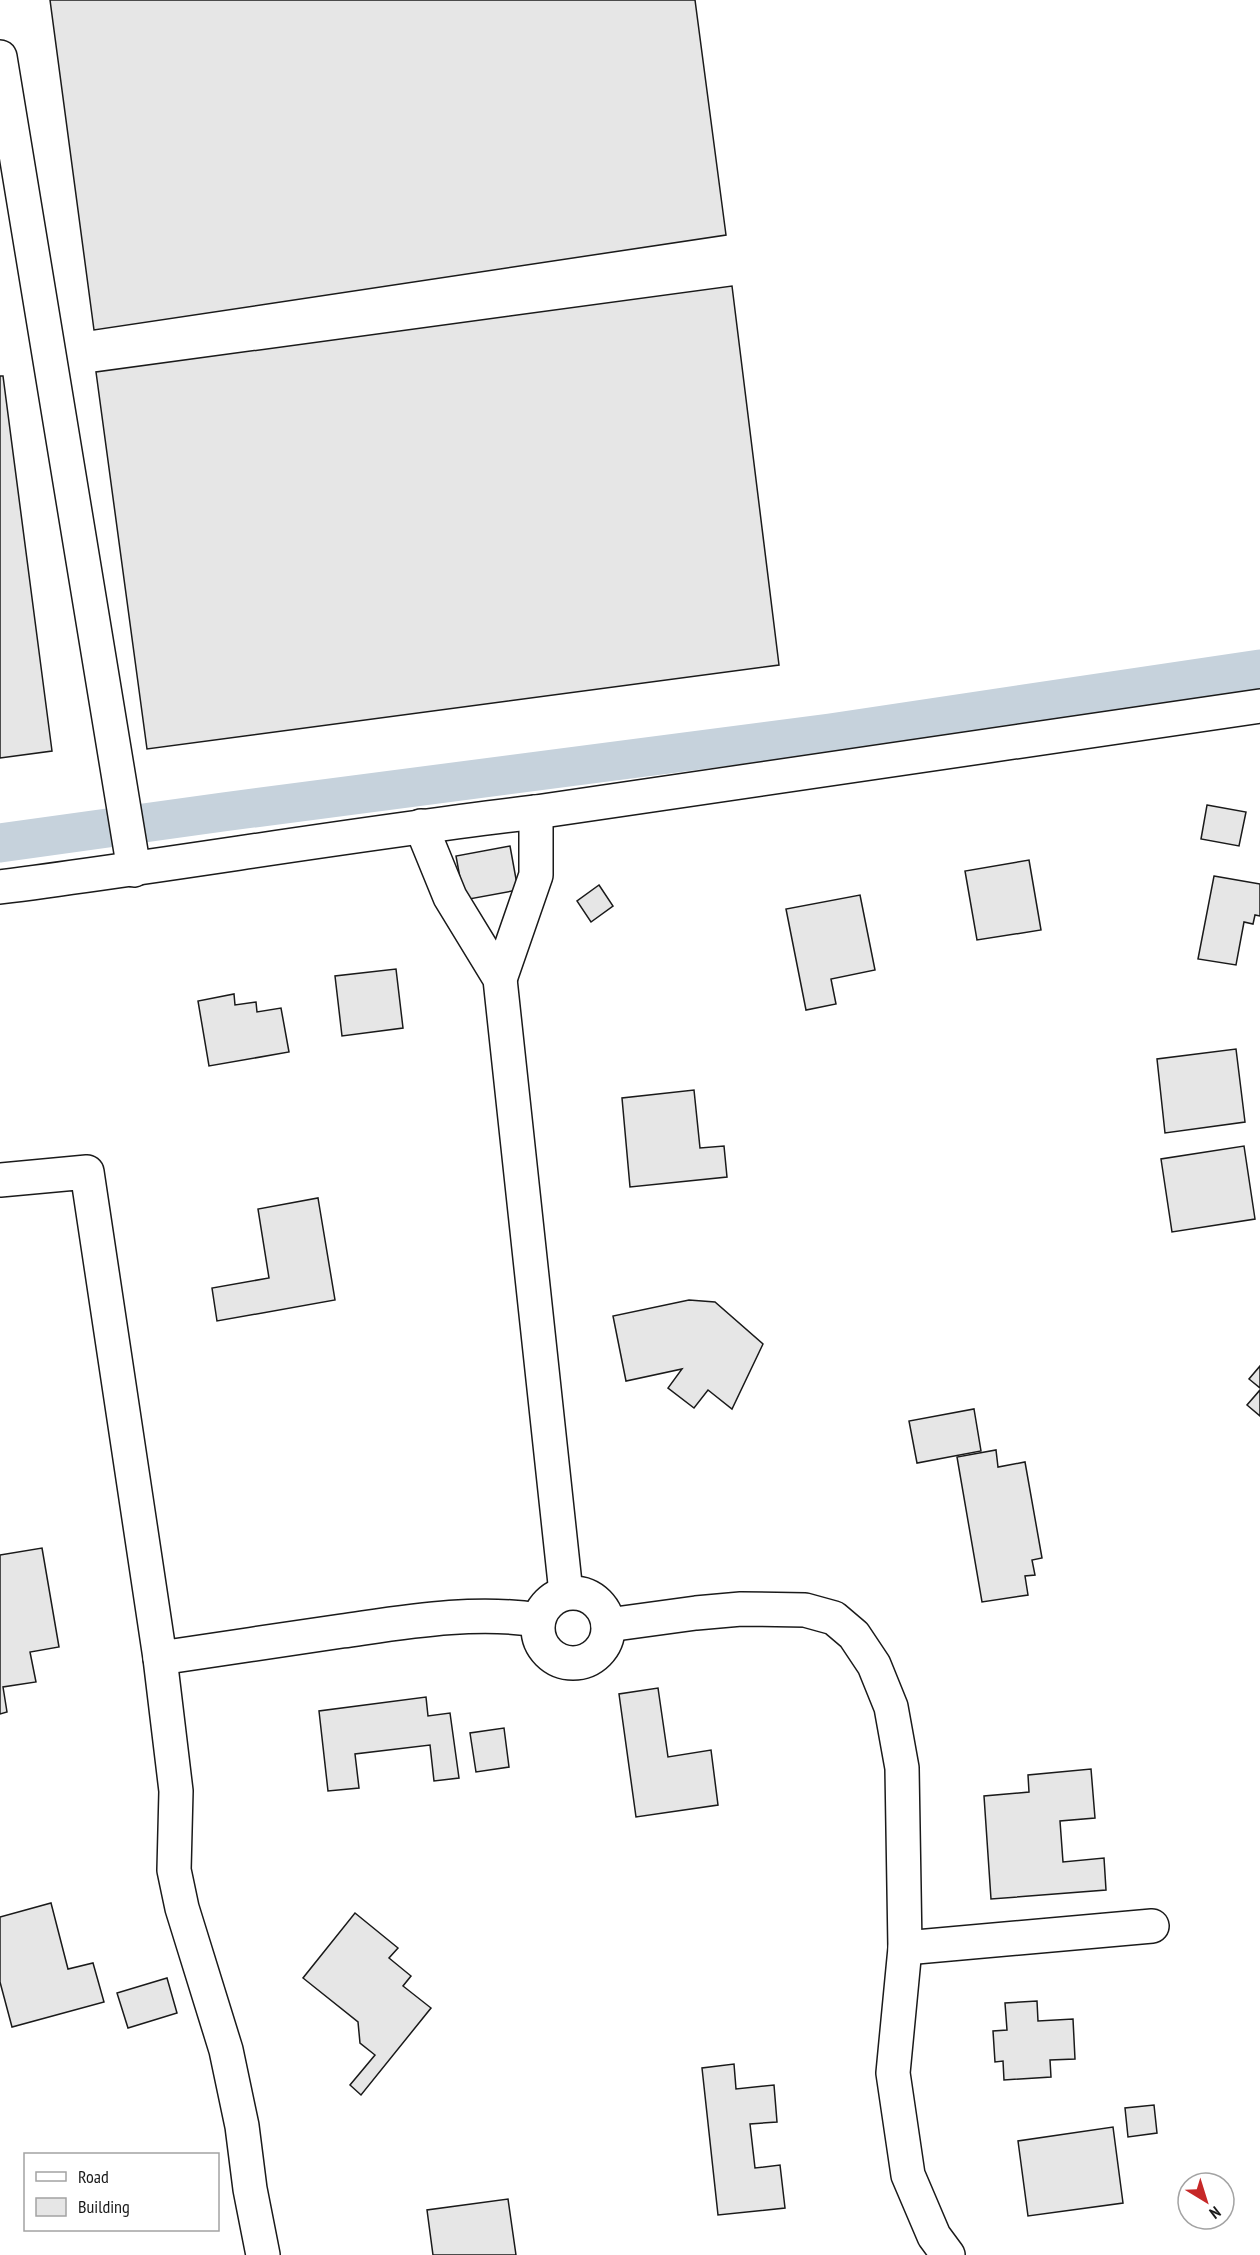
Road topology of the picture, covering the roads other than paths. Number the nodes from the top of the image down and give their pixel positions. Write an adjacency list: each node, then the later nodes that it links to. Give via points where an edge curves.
1 (0, 57): 5 (street)
2 (1260, 706): 3 (street)
3 (536, 812): 4 (street); 7 (street, via 536,875)
4 (421, 826): 5 (street); 7 (street, via 450,897)
5 (134, 870): 6 (street)
6 (0, 887)
7 (500, 980): 9 (street)
8 (0, 1180): 12 (street, via 87,1172)
9 (567, 1593): 10 (street, via 548,1602); 11 (street, via 594,1600)
10 (538, 1620): 11 (street, via 541,1646 553,1658 569,1664 594,1656 605,1643); 12 (street, via 507,1615 459,1617)
11 (608, 1625): 14 (street, via 741,1610 805,1610 834,1618 854,1635 874,1665 891,1707 902,1768)
12 (160, 1658): 15 (street, via 176,1791 174,1870 226,2050)
13 (1152, 1926): 14 (street)
14 (905, 1948): 16 (street, via 893,2073 908,2175 934,2236)
15 (263, 2255)
16 (948, 2255)

